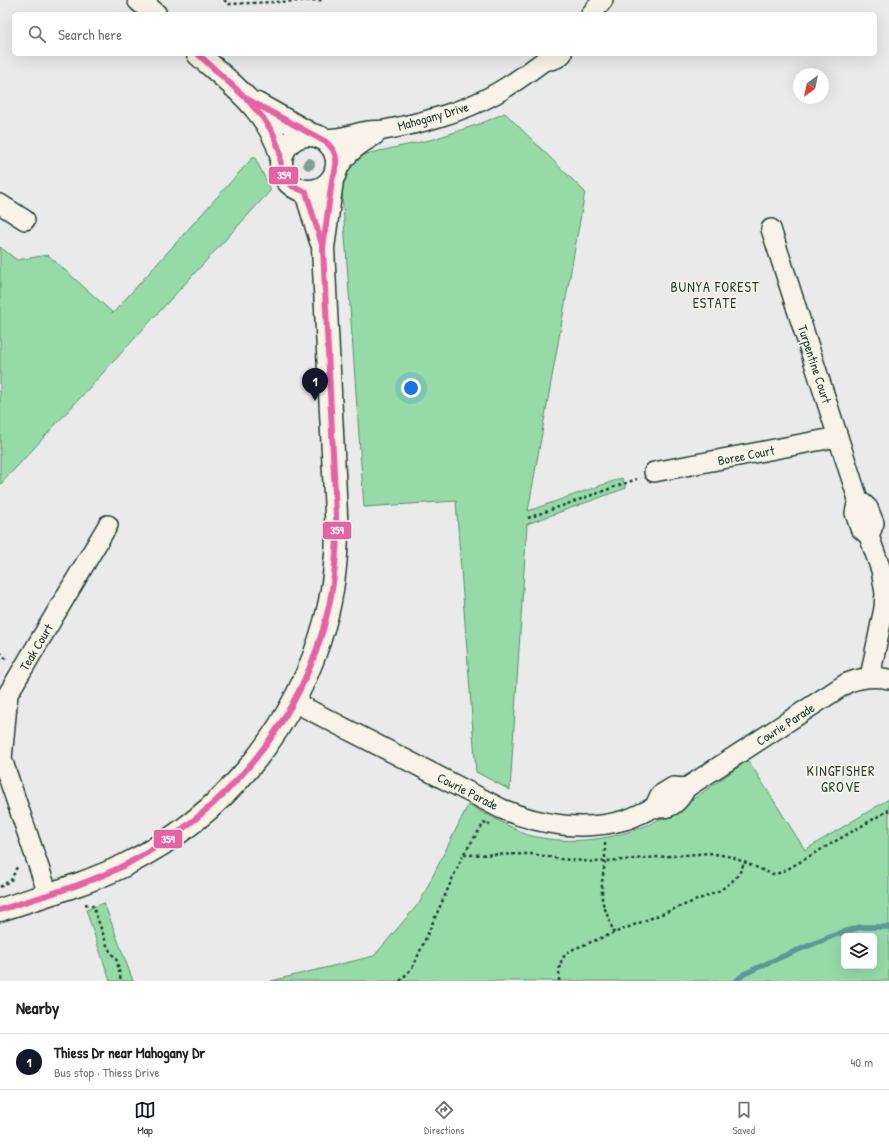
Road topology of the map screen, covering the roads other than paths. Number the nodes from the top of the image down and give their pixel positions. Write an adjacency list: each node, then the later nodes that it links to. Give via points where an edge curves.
1 (139, 0): 3 (street)
2 (603, 0): 4 (street)
3 (153, 12)
4 (593, 12)
5 (200, 56): 8 (street)
6 (560, 56): 7 (street, Mahogany Drive, via 556,60)
7 (544, 58): 9 (street, Mahogany Drive, via 516,82 466,108)
8 (247, 99): 10 (street); 11 (street, via 267,123)
9 (383, 130): 10 (street, Mahogany Drive, via 340,138); 12 (street, Mahogany Drive, via 356,146)
10 (316, 136): 11 (street, via 302,136 292,140); 12 (street, via 329,144 335,152 338,162)
11 (281, 156): 13 (street, via 282,175 296,189)
12 (334, 176): 13 (street, via 325,187); 17 (street)
13 (306, 192): 17 (street)
14 (0, 204): 15 (street)
15 (25, 220)
16 (771, 230): 18 (street, Turpentine Court)
17 (323, 248): 23 (street, via 338,535 332,592 324,628 307,676)
18 (838, 437): 19 (street, Boree Court); 21 (street, Turpentine Court, via 858,499 868,508 874,523 869,536 885,593)
19 (654, 472)
20 (108, 525): 24 (street, Teak Court, via 8,694)
21 (870, 676): 22 (street, Cowrie Parade); 23 (street, Cowrie Parade, via 848,683 686,788 681,798 668,807 654,808 626,820 586,826 528,819 500,808)
22 (889, 679)
23 (294, 702): 25 (street, via 279,728 248,770 200,817 176,835 125,865)
24 (1, 759): 25 (street, Teak Court)
25 (48, 894): 26 (street)
26 (0, 910)

